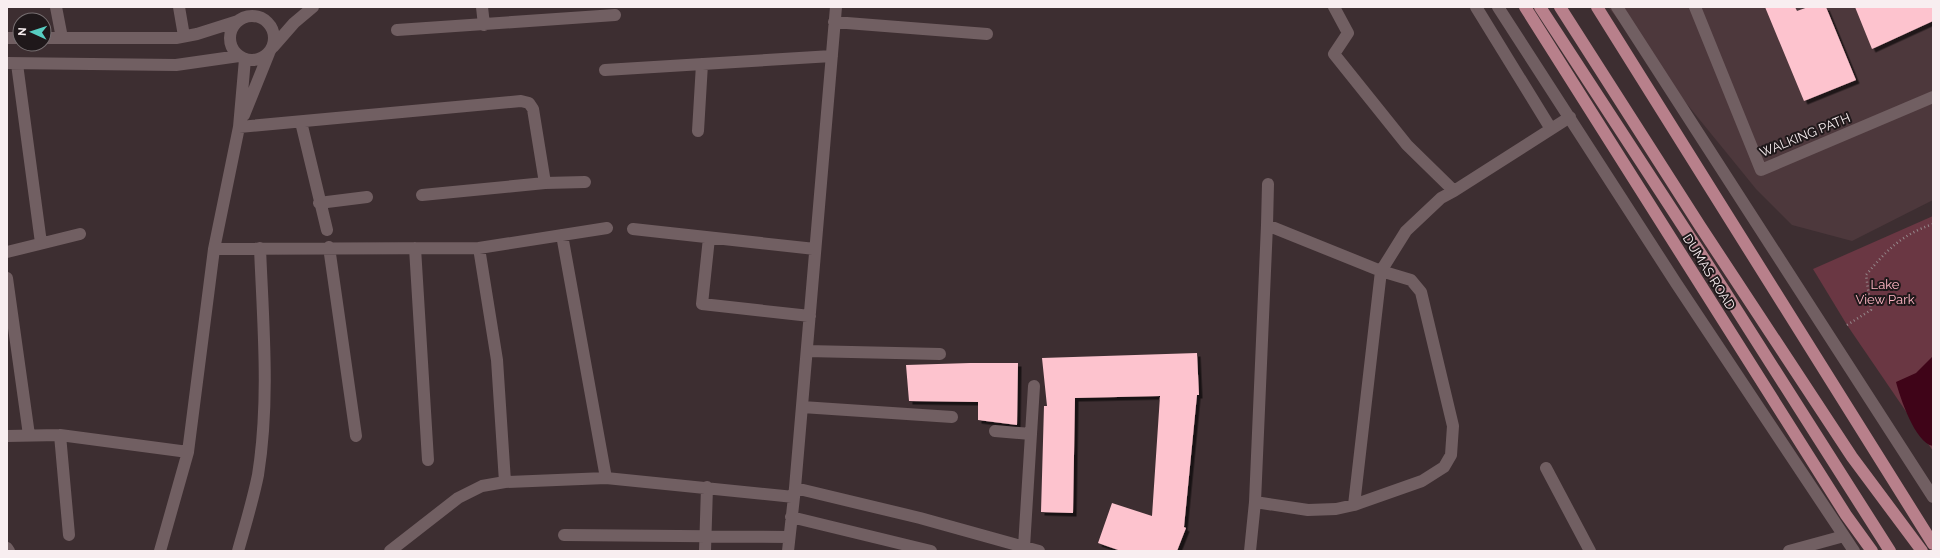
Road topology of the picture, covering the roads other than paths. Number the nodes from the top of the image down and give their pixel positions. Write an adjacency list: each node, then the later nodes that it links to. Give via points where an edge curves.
1 (56, 7): 24 (street)
2 (179, 7): 22 (street)
3 (260, 7): 17 (street)
4 (313, 7): 25 (street, via 294,23)
5 (482, 7): 19 (street)
6 (836, 7): 18 (street)
7 (1334, 7): 40 (street, via 1348,34 1334,54 1407,145)
8 (1476, 7): 35 (street)
9 (1498, 7): 32 (street)
10 (1525, 7): 104 (main road, DUMAS ROAD, via 1846,515)
11 (1540, 7): 105 (main road)
12 (1560, 7): 106 (main road, via 1852,457)
13 (1597, 7): 89 (main road)
14 (1617, 7): 80 (street)
15 (1695, 7): 31 (street, WALKING PATH, via 1761,170)
16 (615, 15): 19 (street)
17 (241, 19): 22 (street); 25 (street, via 258,17 270,25 274,32); 27 (street, via 231,32 230,39 234,51)
18 (834, 22): 21 (street); 26 (street)
19 (484, 25): 20 (street)
20 (397, 30)
21 (987, 34)
22 (184, 36): 24 (street)
23 (52, 38): 24 (street)
24 (62, 38)
25 (271, 50): 27 (street, via 258,60); 34 (street)
26 (832, 56): 29 (street); 57 (street)
27 (242, 58): 28 (street, via 176,65); 34 (street)
28 (12, 64): 51 (street)
29 (702, 64): 30 (street); 36 (street)
30 (605, 70)
31 (1933, 97)
32 (1570, 117): 35 (street); 87 (street, via 1676,283)
33 (300, 122): 34 (street); 38 (street, via 521,101 529,103 533,109); 43 (street)
34 (239, 127): 56 (street)
35 (1551, 129): 40 (street)
36 (698, 131)
37 (585, 182): 38 (street)
38 (545, 183): 41 (street)
39 (1268, 184): 44 (street)
40 (1454, 191): 59 (street, via 1441,198 1406,231)
41 (422, 195)
42 (368, 197): 43 (street)
43 (319, 203): 47 (street)
44 (1267, 225): 59 (street); 81 (street)
45 (607, 228): 49 (street)
46 (633, 229): 50 (street)
47 (327, 230)
48 (80, 234): 51 (street)
49 (562, 236): 55 (street); 76 (street)
50 (709, 238): 57 (street); 61 (street, via 702,304)
51 (41, 243): 58 (street)
52 (329, 247): 53 (street); 54 (street); 72 (street)
53 (260, 248): 56 (street); 94 (street, via 264,344 262,441 258,475)
54 (415, 248): 55 (street); 74 (street)
55 (479, 248): 77 (street, via 498,360)
56 (214, 249): 73 (street)
57 (815, 249): 61 (street)
58 (7, 252)
59 (1381, 271): 82 (street); 82 (street, via 1412,280 1421,292 1451,413 1452,448 1444,467 1435,474)
60 (7, 278): 69 (street)
61 (810, 316): 62 (street)
62 (807, 351): 63 (street); 65 (street)
63 (940, 354)
64 (1034, 386): 68 (street)
65 (802, 406): 66 (street); 79 (street)
66 (952, 417)
67 (995, 431): 68 (street)
68 (1031, 434): 90 (street)
69 (29, 435): 70 (street); 71 (street)
70 (60, 435): 73 (street); 85 (street)
71 (7, 436)
72 (356, 436)
73 (188, 452): 93 (street)
74 (428, 460)
75 (1546, 468): 101 (street)
76 (606, 478): 77 (street); 78 (street)
77 (504, 482): 95 (street, via 482,486 458,498)
78 (707, 487): 79 (street); 86 (street)
79 (795, 492): 83 (street); 90 (street, via 920,518)
80 (1933, 497)
81 (1255, 502): 82 (street, via 1308,510); 100 (street)
82 (1354, 506)
83 (791, 517): 88 (street); 98 (street)
84 (564, 534): 86 (street)
85 (69, 535)
86 (705, 536): 88 (street); 96 (street)
87 (1844, 536): 102 (street); 103 (street)
88 (789, 537): 97 (street)
89 (1933, 544)
90 (1024, 547): 99 (street)
91 (7, 548): 92 (street)
92 (9, 551)
93 (160, 551)
94 (238, 551)
95 (390, 551)
96 (705, 551)
97 (788, 551)
98 (930, 551)
99 (1039, 551)
100 (1250, 551)
101 (1590, 551)
102 (1790, 551)
103 (1854, 551)
104 (1872, 551)
105 (1890, 551)
106 (1922, 551)

